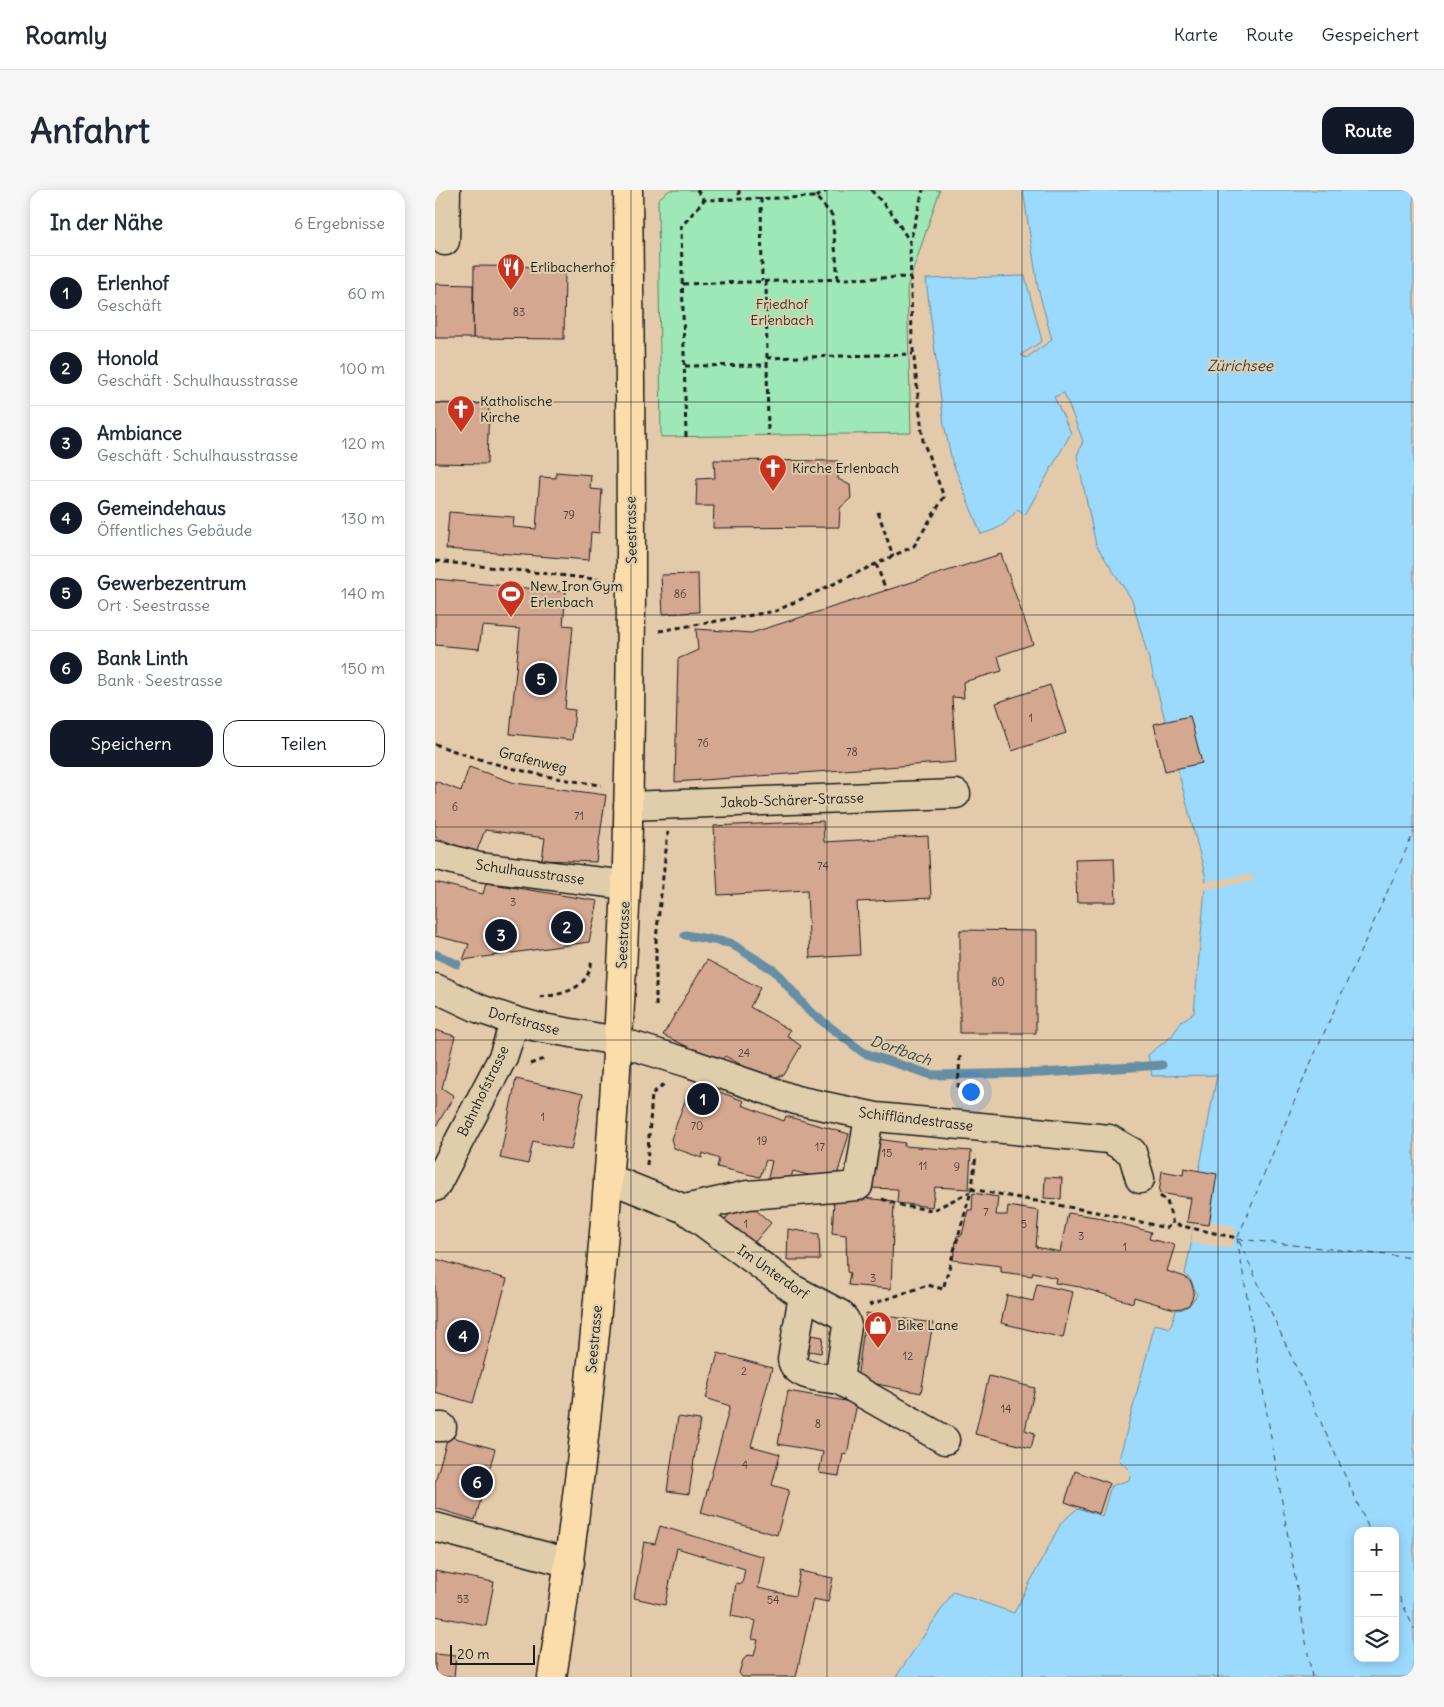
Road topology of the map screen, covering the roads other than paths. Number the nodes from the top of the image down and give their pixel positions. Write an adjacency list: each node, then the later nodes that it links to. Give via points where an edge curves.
1 (446, 190): 3 (street)
2 (628, 190): 5 (main road, Seestrasse, via 631,583)
3 (445, 241)
4 (956, 794): 5 (street, Jakob-Schärer-Strasse, via 671,804)
5 (628, 796): 7 (main road, Seestrasse)
6 (435, 855): 7 (street, Schulhausstrasse, via 479,866)
7 (626, 885): 10 (main road, Seestrasse)
8 (435, 988): 9 (street, Dorfstrasse)
9 (515, 1021): 10 (street, Dorfstrasse); 14 (street, Bahnhofstrasse, via 503,1057)
10 (617, 1041): 11 (street, Schiffländestrasse, via 796,1100); 12 (main road, Seestrasse)
11 (869, 1116): 13 (street, Schiffländestrasse, via 1109,1139 1133,1152); 15 (street, via 858,1186 748,1194)
12 (608, 1178): 15 (street, Im Unterdorf); 20 (main road, Seestrasse, via 582,1468)
13 (1140, 1179)
14 (435, 1187)
15 (685, 1209): 16 (street, Im Unterdorf)
16 (803, 1295): 17 (street, Im Unterdorf, via 840,1314 845,1320 847,1326); 17 (street, via 793,1366 801,1373)
17 (839, 1380): 18 (street)
18 (945, 1440)
19 (435, 1527): 20 (street)
20 (570, 1563): 21 (main road, Seestrasse)
21 (553, 1677)

